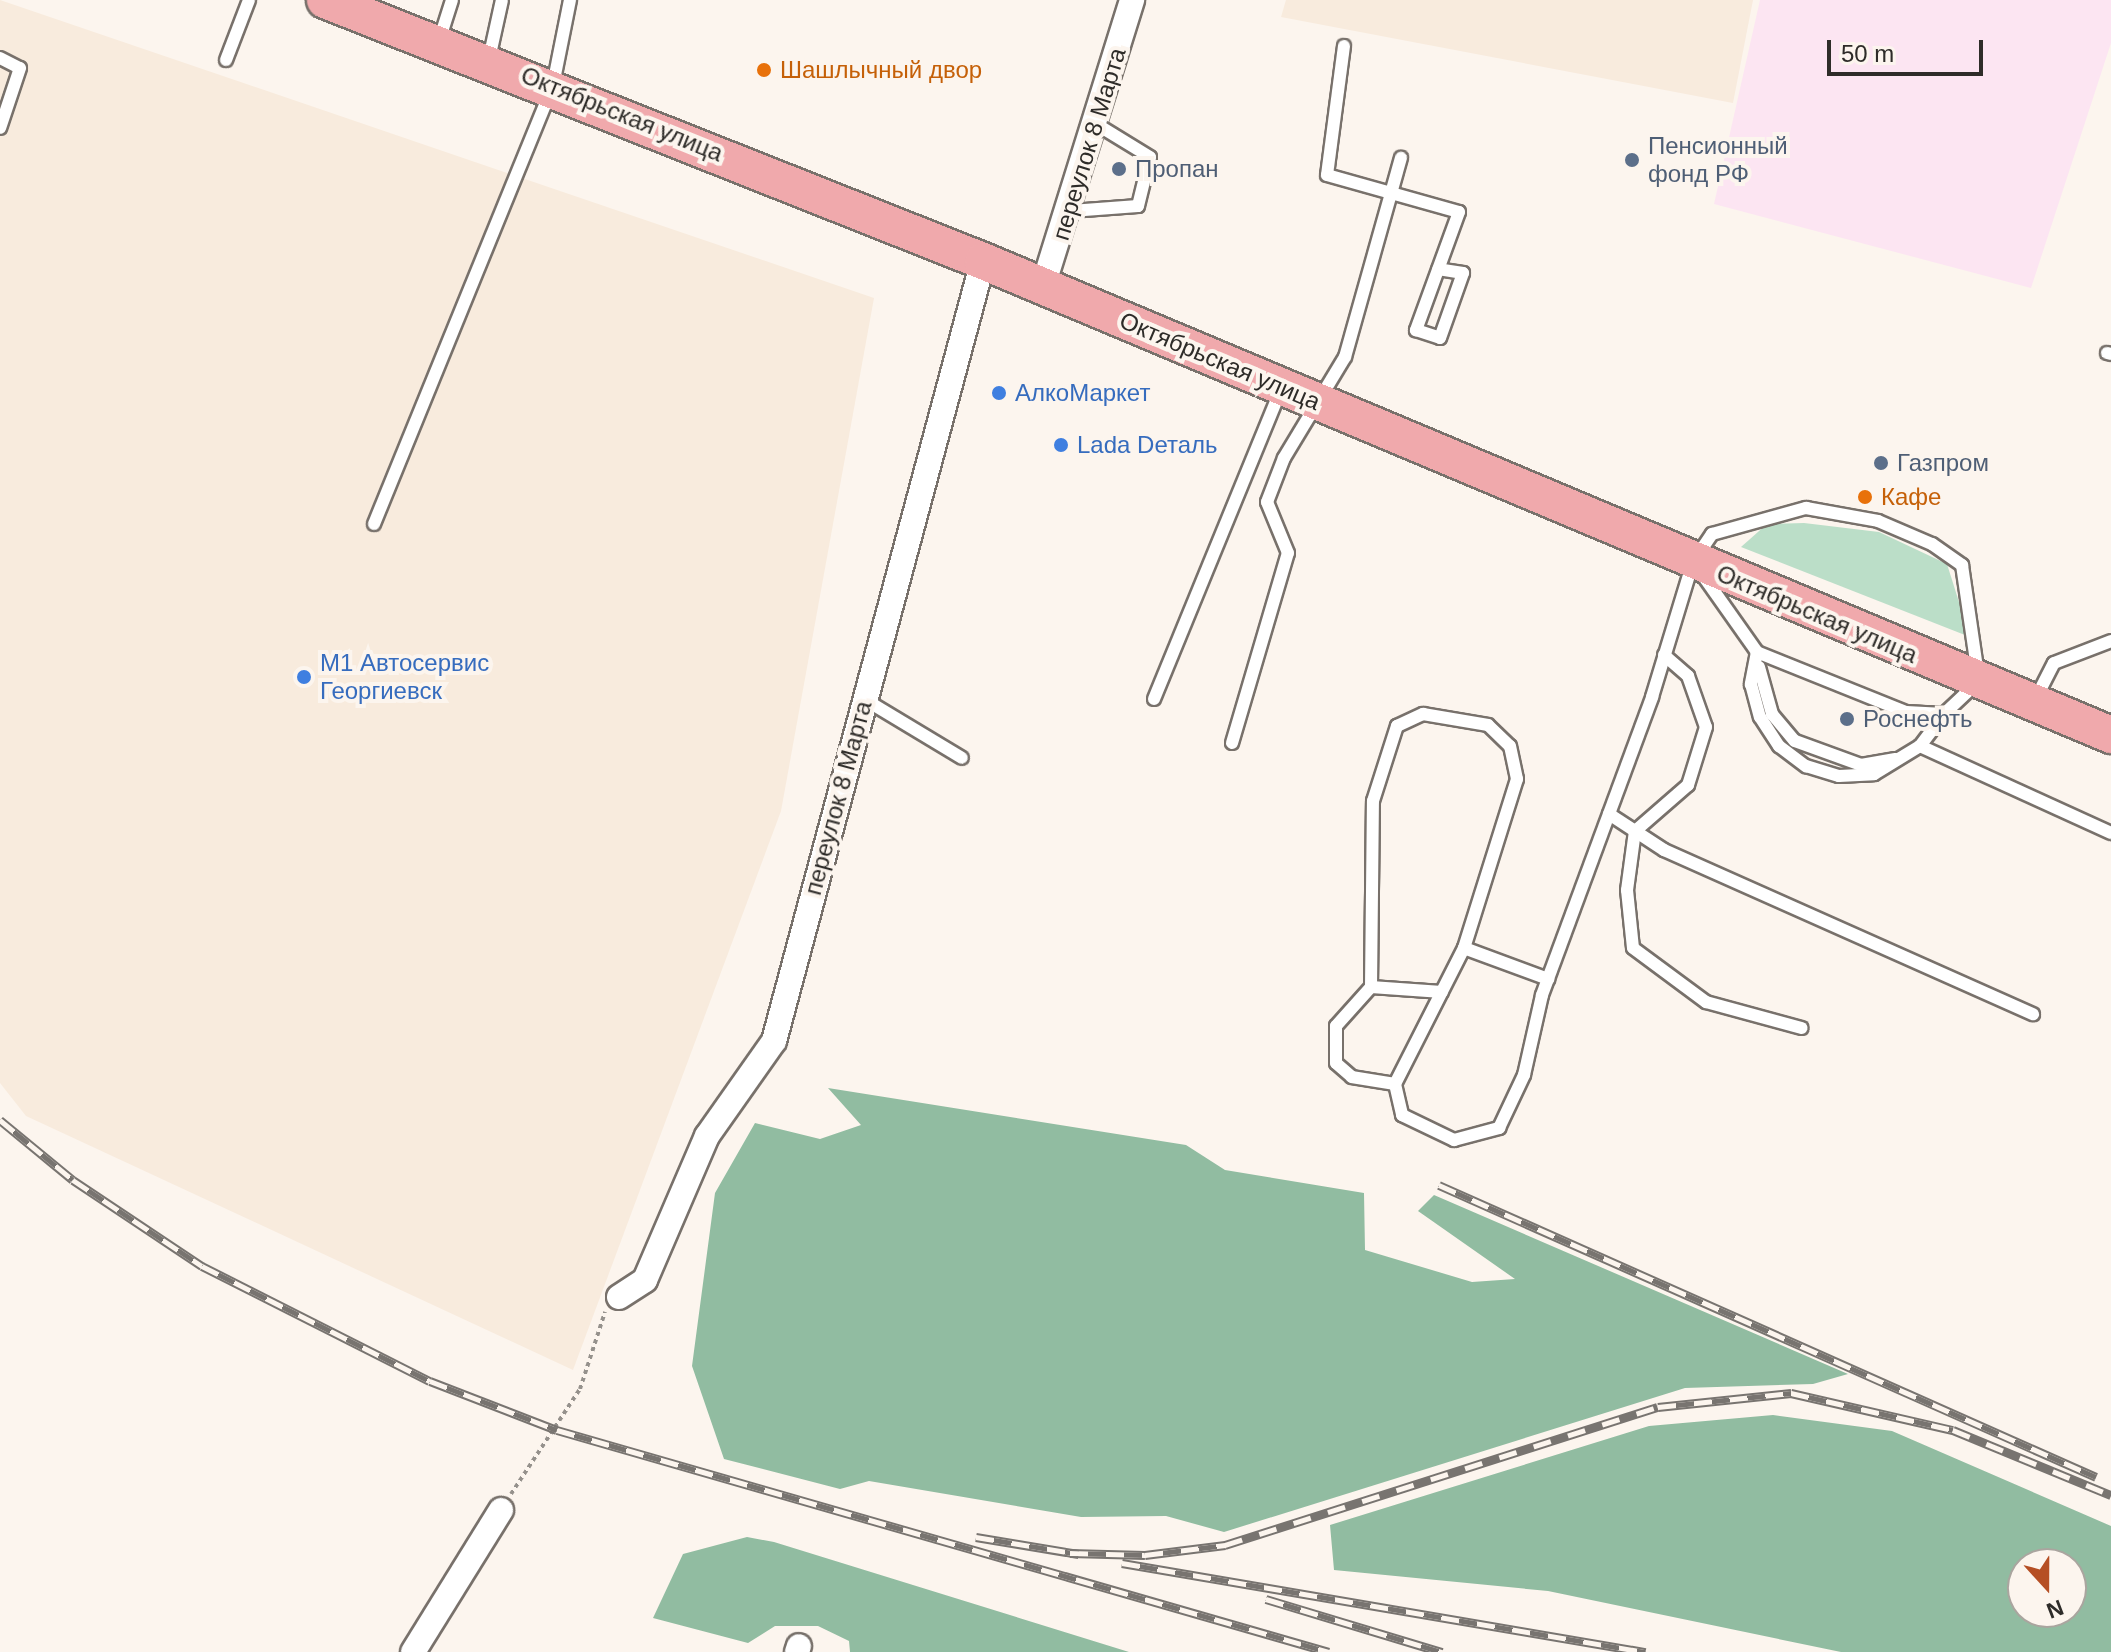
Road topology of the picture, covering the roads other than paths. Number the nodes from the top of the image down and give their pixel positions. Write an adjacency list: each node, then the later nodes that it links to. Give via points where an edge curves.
1 (249, 0): 10 (lane)
2 (325, 0): 7 (main road, Октябрьская улица)
3 (452, 0): 7 (lane)
4 (502, 0): 11 (lane)
5 (570, 0): 12 (lane)
6 (1132, 0): 13 (street, переулок 8 Марта)
7 (439, 41): 11 (main road, Октябрьская улица)
8 (1344, 46): 16 (lane, via 1327,175)
9 (0, 58): 14 (lane, via 20,68)
10 (226, 60)
11 (489, 61): 12 (main road, Октябрьская улица)
12 (553, 85): 18 (main road, Октябрьская улица); 23 (lane)
13 (1096, 124): 17 (street, переулок 8 Марта); 17 (lane, via 1150,157 1138,206)
14 (0, 128)
15 (1401, 158): 16 (lane)
16 (1391, 194): 19 (lane, via 1459,212); 22 (lane, via 1345,357)
17 (1071, 211): 20 (street, переулок 8 Марта)
18 (983, 261): 20 (main road, Октябрьская улица); 29 (street, переулок 8 Марта)
19 (1438, 269): 19 (lane, via 1416,330 1440,338 1463,273)
20 (1043, 286): 21 (main road, Октябрьская улица)
21 (1282, 388): 22 (main road, Октябрьская улица); 30 (lane, via 1238,479)
22 (1318, 403): 24 (main road, Октябрьская улица); 34 (lane, via 1267,502 1288,553)
23 (374, 524)
24 (1693, 562): 26 (lane); 27 (lane); 28 (main road, Октябрьская улица); 28 (lane, via 1712,534 1749,518 1806,508 1878,521 1962,565)
25 (2111, 641): 31 (lane, via 2054,663)
26 (1757, 652): 32 (lane, via 1906,712); 37 (lane, via 1772,714 1795,741 1861,765); 37 (lane, via 1751,684 1760,717 1779,746 1806,766 1839,776 1874,774)
27 (1664, 655): 38 (lane); 39 (lane, via 1688,676 1706,727 1688,785)
28 (1979, 681): 31 (main road, Октябрьская улица); 32 (lane)
29 (864, 699): 36 (lane); 48 (street, переулок 8 Марта, via 774,1041 707,1136 645,1280)
30 (1154, 699)
31 (2033, 702): 33 (main road, Октябрьская улица)
32 (1944, 714): 35 (lane)
33 (2111, 735)
34 (1232, 743)
35 (1920, 746): 37 (lane); 40 (lane)
36 (962, 758)
37 (1906, 758)
38 (1609, 814): 39 (lane); 42 (lane)
39 (1635, 831): 45 (lane, via 1664,850); 46 (lane, via 1627,890 1633,948 1706,1002)
40 (2111, 833)
41 (1464, 948): 42 (lane); 43 (lane, via 1517,779 1510,746 1488,725 1423,714 1390,738 1373,801); 44 (lane)
42 (1548, 979): 47 (lane, via 1524,1075 1499,1128 1454,1140 1402,1115)
43 (1371, 987): 44 (lane); 47 (lane, via 1336,1026 1336,1063 1352,1077)
44 (1442, 992): 47 (lane)
45 (2033, 1014)
46 (1802, 1028)
47 (1395, 1084)
48 (619, 1297)
49 (501, 1510): 50 (street)
50 (413, 1652)

